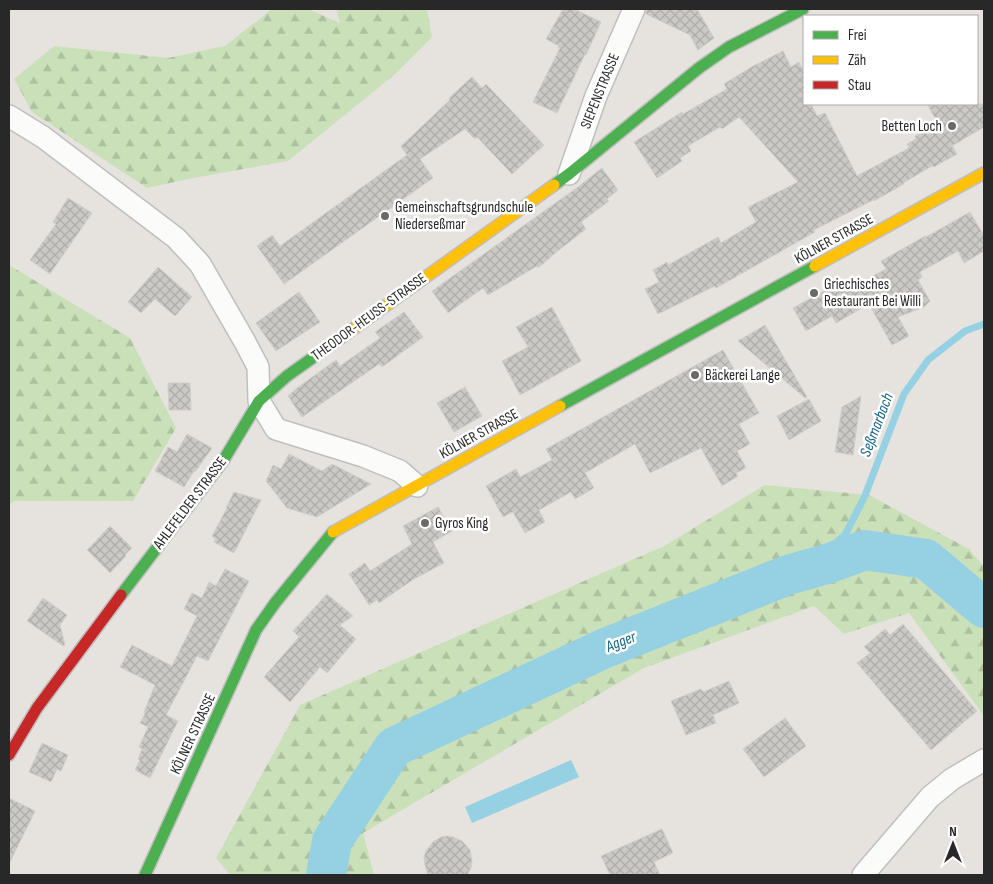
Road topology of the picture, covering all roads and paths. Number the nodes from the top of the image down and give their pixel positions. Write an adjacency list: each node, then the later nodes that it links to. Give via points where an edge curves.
1 (634, 9): 5 (street, SIEPENSTRASSE, via 596,96)
2 (803, 9): 5 (main road, THEODOR-HEUSS-STRASSE, via 729,47 699,68)
3 (9, 116): 6 (street, via 176,238 200,264 258,367)
4 (984, 173): 7 (main road, KÖLNER STRASSE)
5 (569, 174): 6 (main road, THEODOR-HEUSS-STRASSE, via 288,376)
6 (258, 401): 7 (street, via 276,429 400,470); 8 (main road, AHLEFELDER STRASSE, via 223,461 37,708)
7 (417, 486): 10 (main road, KÖLNER STRASSE, via 333,532 256,630)
8 (9, 755)
9 (984, 760): 11 (street, via 930,797)
10 (145, 875)
11 (863, 875)

